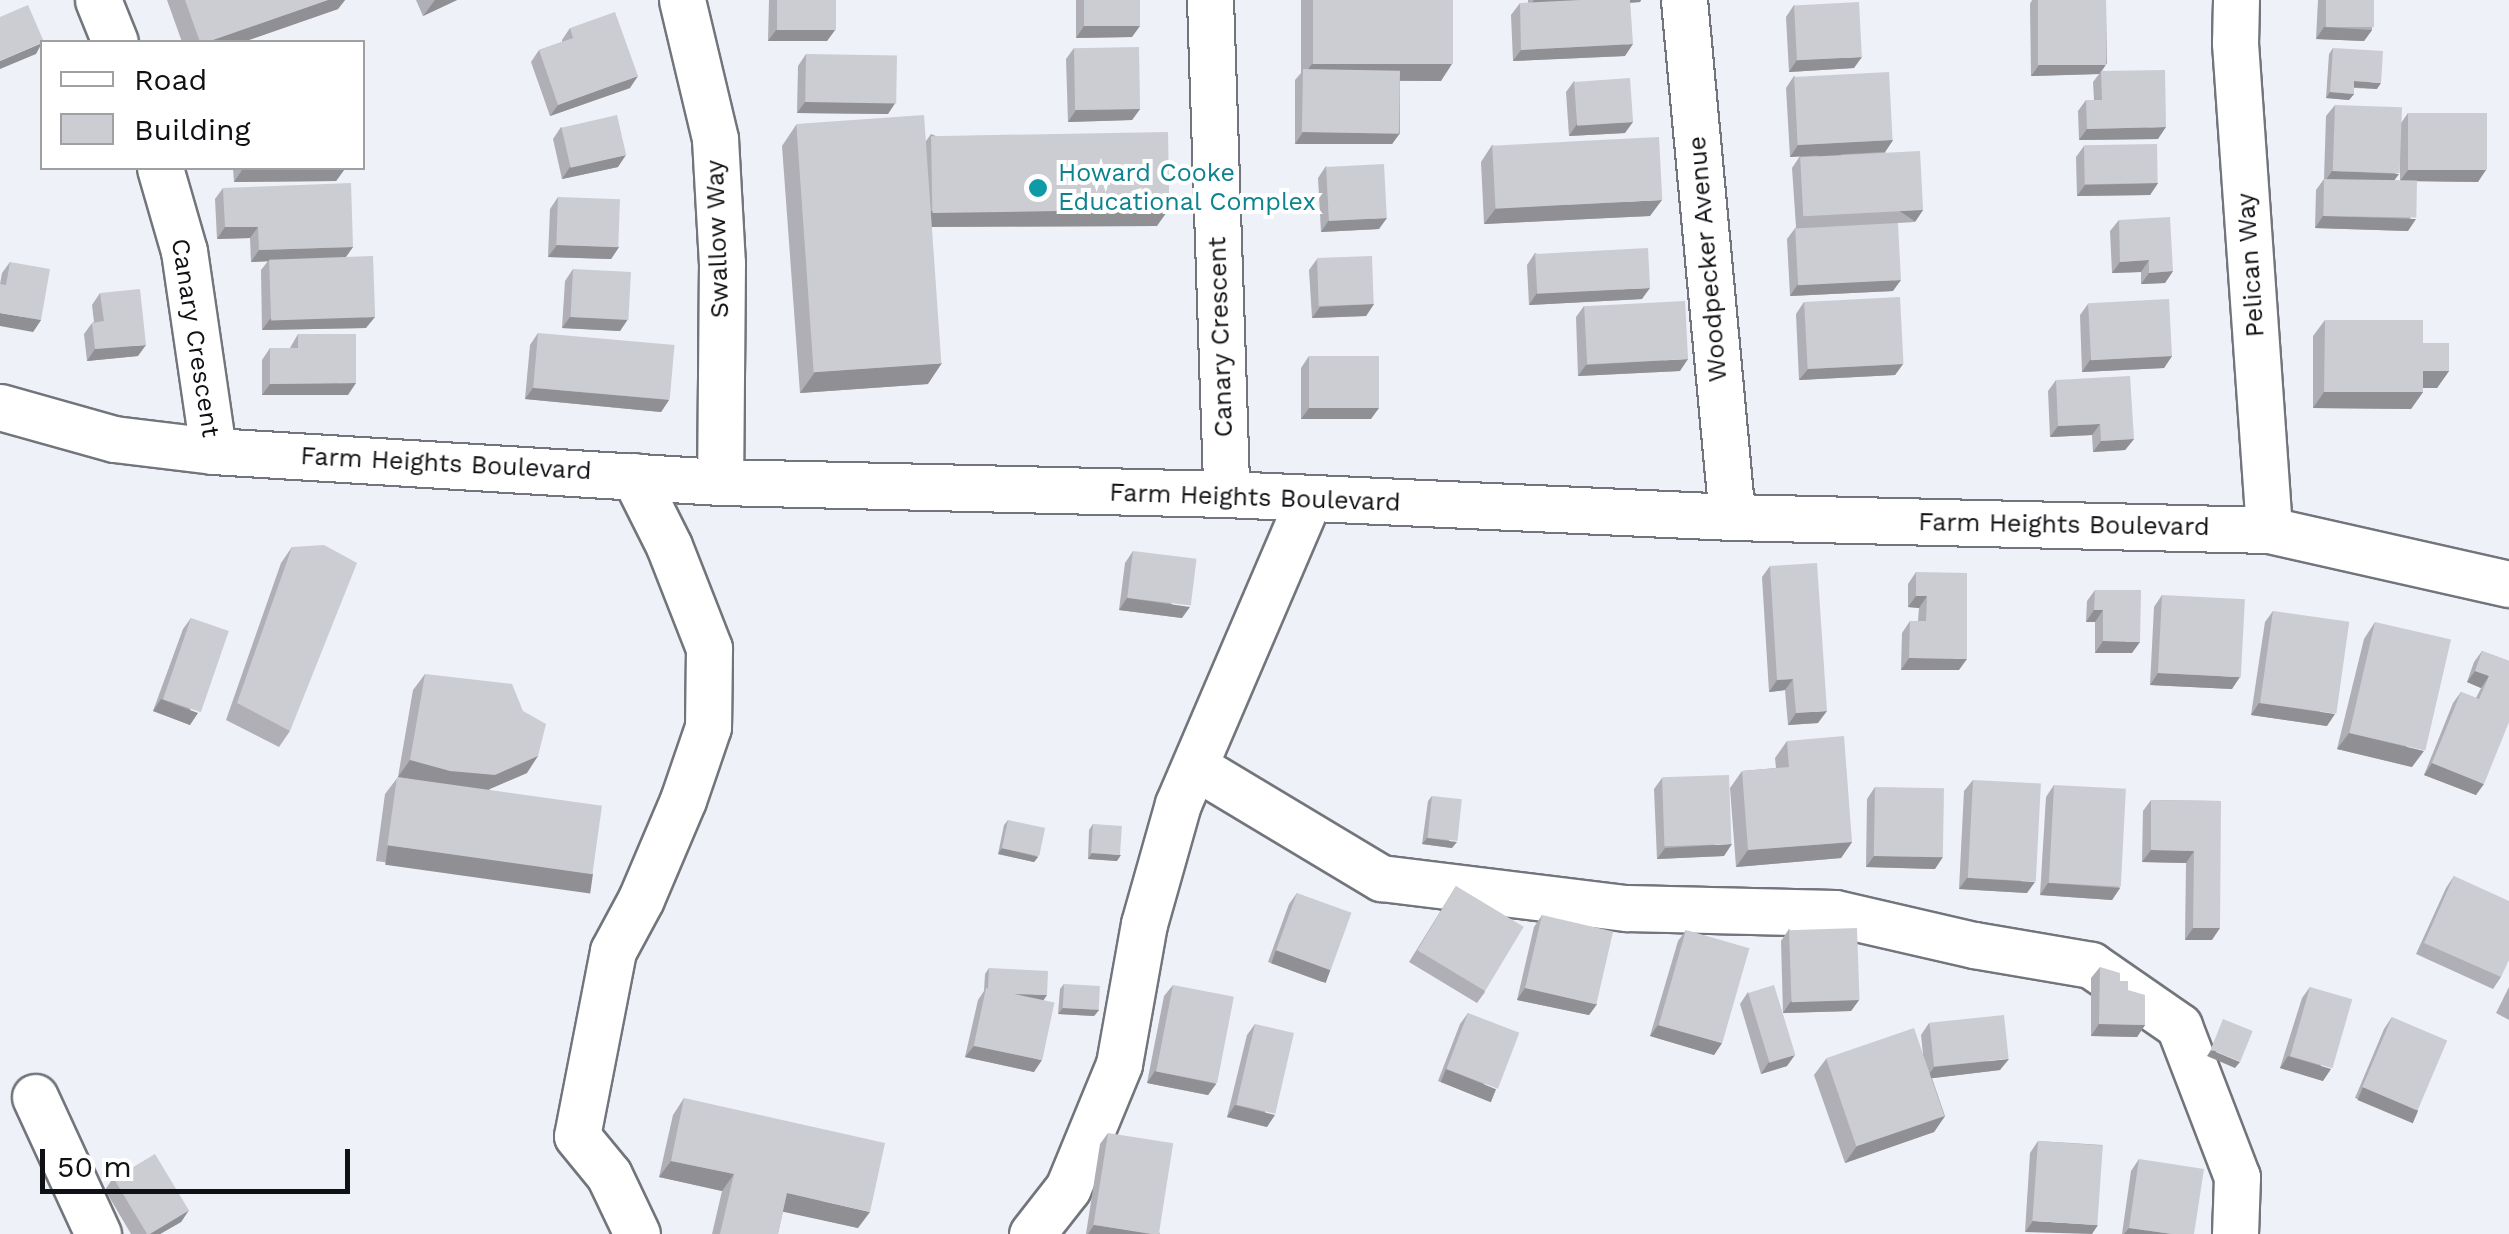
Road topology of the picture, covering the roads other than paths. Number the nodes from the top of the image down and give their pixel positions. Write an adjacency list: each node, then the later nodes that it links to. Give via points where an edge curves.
1 (98, 0): 6 (street)
2 (682, 0): 11 (street, Swallow Way, via 715,139 722,263)
3 (1210, 0): 12 (street, Canary Crescent)
4 (1684, 0): 14 (street, Woodpecker Avenue)
5 (2236, 0): 15 (street, Pelican Way)
6 (114, 40)
7 (161, 170): 9 (street, Canary Crescent, via 184,250)
8 (0, 407): 9 (street, Farm Heights Boulevard, via 114,439)
9 (213, 451): 10 (street, Farm Heights Boulevard)
10 (634, 476): 11 (street, Farm Heights Boulevard); 20 (street, via 709,648 708,727 641,899 612,951 576,1136 609,1175)
11 (720, 482): 12 (street, Farm Heights Boulevard)
12 (1226, 494): 13 (street, Farm Heights Boulevard)
13 (1308, 500): 14 (street, Farm Heights Boulevard); 17 (street)
14 (1732, 518): 15 (street, Farm Heights Boulevard)
15 (2269, 530): 16 (street, Farm Heights Boulevard)
16 (2509, 584)
17 (1196, 767): 21 (street, via 1178,804 1144,924 1119,1064 1068,1188); 22 (street, via 1381,878 1627,908 1835,912 2092,966 2178,1026 2237,1178)
18 (30, 1098): 19 (street)
19 (98, 1234)
20 (637, 1234)
21 (1032, 1234)
22 (2235, 1234)

